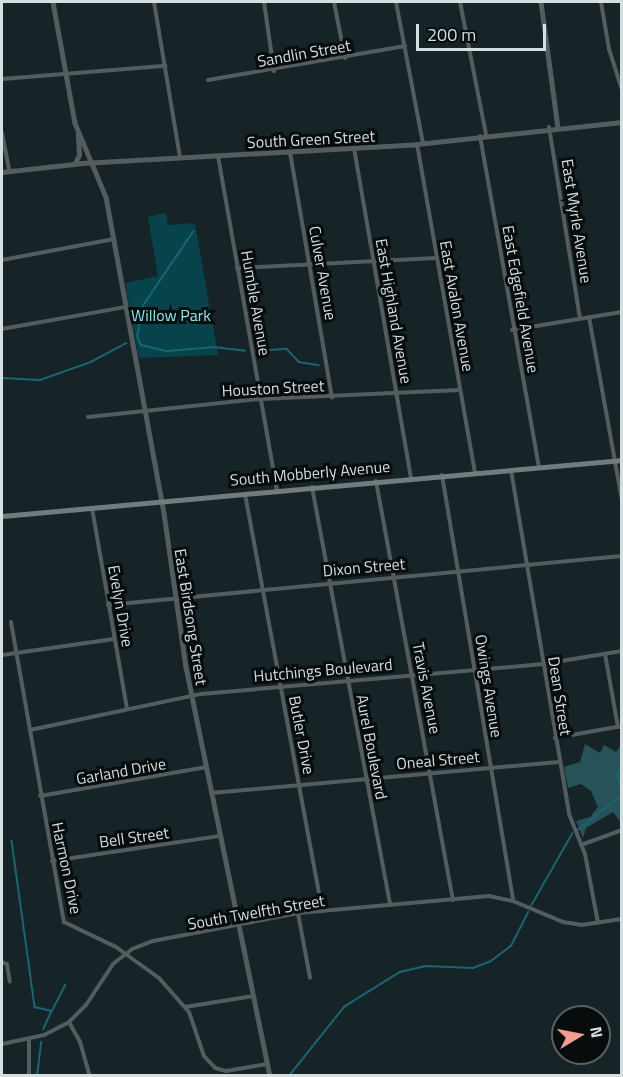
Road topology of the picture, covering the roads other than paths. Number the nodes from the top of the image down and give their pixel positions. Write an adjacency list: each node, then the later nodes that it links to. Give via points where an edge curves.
1 (53, 2): 13 (street)
2 (154, 2): 11 (street)
3 (264, 2): 12 (street)
4 (334, 2): 10 (street)
5 (396, 2): 9 (street, East Avalon Avenue)
6 (460, 2): 23 (street)
7 (541, 2): 19 (street)
8 (601, 2): 16 (street)
9 (405, 46): 10 (street, Sandlin Street); 24 (street, East Avalon Avenue)
10 (345, 58): 12 (street, Sandlin Street)
11 (165, 66): 13 (street); 28 (street)
12 (274, 71): 15 (street, Sandlin Street)
13 (66, 73): 14 (street); 20 (street)
14 (2, 79)
15 (208, 80)
16 (621, 90)
17 (621, 122): 19 (street, South Green Street)
18 (549, 127): 19 (street, South Green Street); 23 (street, South Green Street); 42 (street, East Myrle Avenue)
19 (558, 127)
20 (77, 128): 29 (street, East Birdsong Street); 30 (street, via 79,155)
21 (2, 133): 31 (street)
22 (480, 135): 23 (street, South Green Street); 24 (street, South Green Street); 44 (street, East Edgefield Avenue)
23 (486, 135)
24 (420, 144): 25 (street, South Green Street); 34 (street, East Avalon Avenue)
25 (354, 148): 26 (street, South Green Street); 36 (street, East Highland Avenue)
26 (290, 152): 27 (street, South Green Street); 37 (street, Culver Avenue)
27 (218, 156): 28 (street, South Green Street); 38 (street, Humble Avenue)
28 (180, 158): 29 (street, South Green Street)
29 (92, 162): 30 (street, South Green Street); 33 (street, East Birdsong Street, via 105,191)
30 (75, 163): 31 (street, South Green Street)
31 (9, 170): 32 (street, South Green Street)
32 (2, 172)
33 (114, 239): 35 (street); 39 (street, East Birdsong Street)
34 (436, 258): 36 (street); 45 (street, East Avalon Avenue)
35 (2, 260)
36 (373, 261): 37 (street); 46 (street, East Highland Avenue)
37 (309, 264): 38 (street); 47 (street, Culver Avenue)
38 (237, 268): 48 (street, Humble Avenue)
39 (126, 307): 43 (street); 49 (street, East Birdsong Street)
40 (621, 312): 41 (street)
41 (590, 317): 42 (street); 51 (street)
42 (580, 318): 44 (street)
43 (2, 329)
44 (512, 330): 52 (street, East Edgefield Avenue)
45 (460, 390): 46 (street, Houston Street); 54 (street, East Avalon Avenue)
46 (397, 393): 47 (street, Houston Street); 56 (street, East Highland Avenue)
47 (332, 397): 48 (street, Houston Street)
48 (260, 399): 49 (street, Houston Street); 59 (street, Humble Avenue)
49 (145, 411): 50 (street, Houston Street); 62 (street, East Birdsong Street)
50 (88, 417)
51 (618, 460): 52 (main road, South Mobberly Avenue); 61 (street)
52 (539, 466): 53 (main road, South Mobberly Avenue)
53 (511, 469): 54 (main road, South Mobberly Avenue); 66 (street, Dean Street)
54 (475, 472): 55 (main road, South Mobberly Avenue)
55 (442, 474): 56 (main road, South Mobberly Avenue); 67 (street, Owings Avenue)
56 (411, 477): 57 (main road, South Mobberly Avenue)
57 (376, 480): 58 (main road, South Mobberly Avenue); 68 (street, Travis Avenue)
58 (312, 486): 59 (main road, South Mobberly Avenue); 69 (street, Aurel Boulevard)
59 (277, 490): 60 (main road, South Mobberly Avenue)
60 (245, 493): 62 (main road, South Mobberly Avenue); 70 (street, Butler Drive)
61 (621, 500)
62 (161, 501): 63 (main road, South Mobberly Avenue); 71 (street, East Birdsong Street)
63 (92, 508): 64 (main road, South Mobberly Avenue); 72 (street, Evelyn Drive)
64 (2, 516)
65 (621, 556): 66 (street, Dixon Street)
66 (527, 565): 67 (street, Dixon Street); 79 (street, Dean Street)
67 (458, 571): 68 (street, Dixon Street); 80 (street, Owings Avenue)
68 (394, 576): 69 (street, Dixon Street); 81 (street, Travis Avenue)
69 (330, 582): 70 (street, Dixon Street); 82 (street, Aurel Boulevard)
70 (262, 588): 71 (street, Dixon Street); 83 (street, Butler Drive)
71 (176, 597): 72 (street, Dixon Street); 84 (street, East Birdsong Street)
72 (108, 605): 74 (street, Evelyn Drive)
73 (10, 622): 76 (street, Harmon Drive)
74 (114, 639): 76 (street); 85 (street, Evelyn Drive)
75 (621, 651): 77 (street, Hutchings Boulevard)
76 (16, 653): 78 (street); 87 (street, Harmon Drive)
77 (605, 654): 79 (street, Hutchings Boulevard); 86 (street)
78 (2, 655)
79 (543, 664): 80 (street, Hutchings Boulevard); 88 (street, Dean Street)
80 (474, 669): 81 (street, Hutchings Boulevard); 91 (street, Owings Avenue)
81 (412, 674): 82 (street, Hutchings Boulevard); 92 (street, Travis Avenue)
82 (348, 680): 83 (street, Hutchings Boulevard); 93 (street, Aurel Boulevard)
83 (280, 686): 84 (street, Hutchings Boulevard); 94 (street, Butler Drive)
84 (191, 695): 85 (street, Hutchings Boulevard); 90 (street, East Birdsong Street)
85 (127, 708): 87 (street, Hutchings Boulevard)
86 (620, 727): 88 (street)
87 (30, 730): 96 (street, Harmon Drive)
88 (555, 738): 89 (street, Dean Street)
89 (559, 762): 91 (street, Oneal Street); 99 (street, Dean Street, via 570,820)
90 (206, 767): 95 (street, East Birdsong Street); 96 (street, Garland Drive)
91 (490, 768): 92 (street, Oneal Street); 102 (street, Owings Avenue)
92 (430, 773): 93 (street, Oneal Street); 101 (street, Travis Avenue)
93 (366, 778): 94 (street, Oneal Street); 103 (street, Aurel Boulevard)
94 (299, 784): 95 (street, Oneal Street); 104 (street, Butler Drive)
95 (212, 793): 98 (street, East Birdsong Street)
96 (40, 796): 100 (street, Harmon Drive)
97 (621, 830): 99 (street)
98 (220, 836): 100 (street, Bell Street); 108 (street, East Birdsong Street)
99 (581, 845): 107 (street, Dean Street)
100 (52, 861): 109 (street, Harmon Drive, via 66,925)
101 (453, 900): 102 (street, South Twelfth Street, via 489,896); 103 (street, South Twelfth Street)
102 (513, 901): 107 (street, South Twelfth Street, via 563,922)
103 (390, 905): 104 (street, South Twelfth Street)
104 (322, 911): 105 (street, South Twelfth Street)
105 (298, 914): 108 (street, South Twelfth Street); 111 (street)
106 (621, 919): 107 (street, South Twelfth Street)
107 (598, 923)
108 (239, 927): 109 (street, South Twelfth Street, via 153,941); 113 (street, East Birdsong Street)
109 (125, 953): 114 (street, Harmon Drive, via 159,978); 115 (street, South Twelfth Street)
110 (2, 962): 112 (street, via 7,964)
111 (310, 978)
112 (10, 982)
113 (253, 996): 114 (street); 118 (street, East Birdsong Street)
114 (185, 1007): 118 (street, Harmon Drive, via 204,1056 215,1068 226,1071)
115 (69, 1022): 116 (street, South Twelfth Street); 120 (street, via 82,1046)
116 (29, 1039): 117 (street, South Twelfth Street); 119 (street)
117 (2, 1044)
118 (267, 1064): 121 (street, East Birdsong Street)
119 (29, 1076)
120 (90, 1076)
121 (270, 1076)

